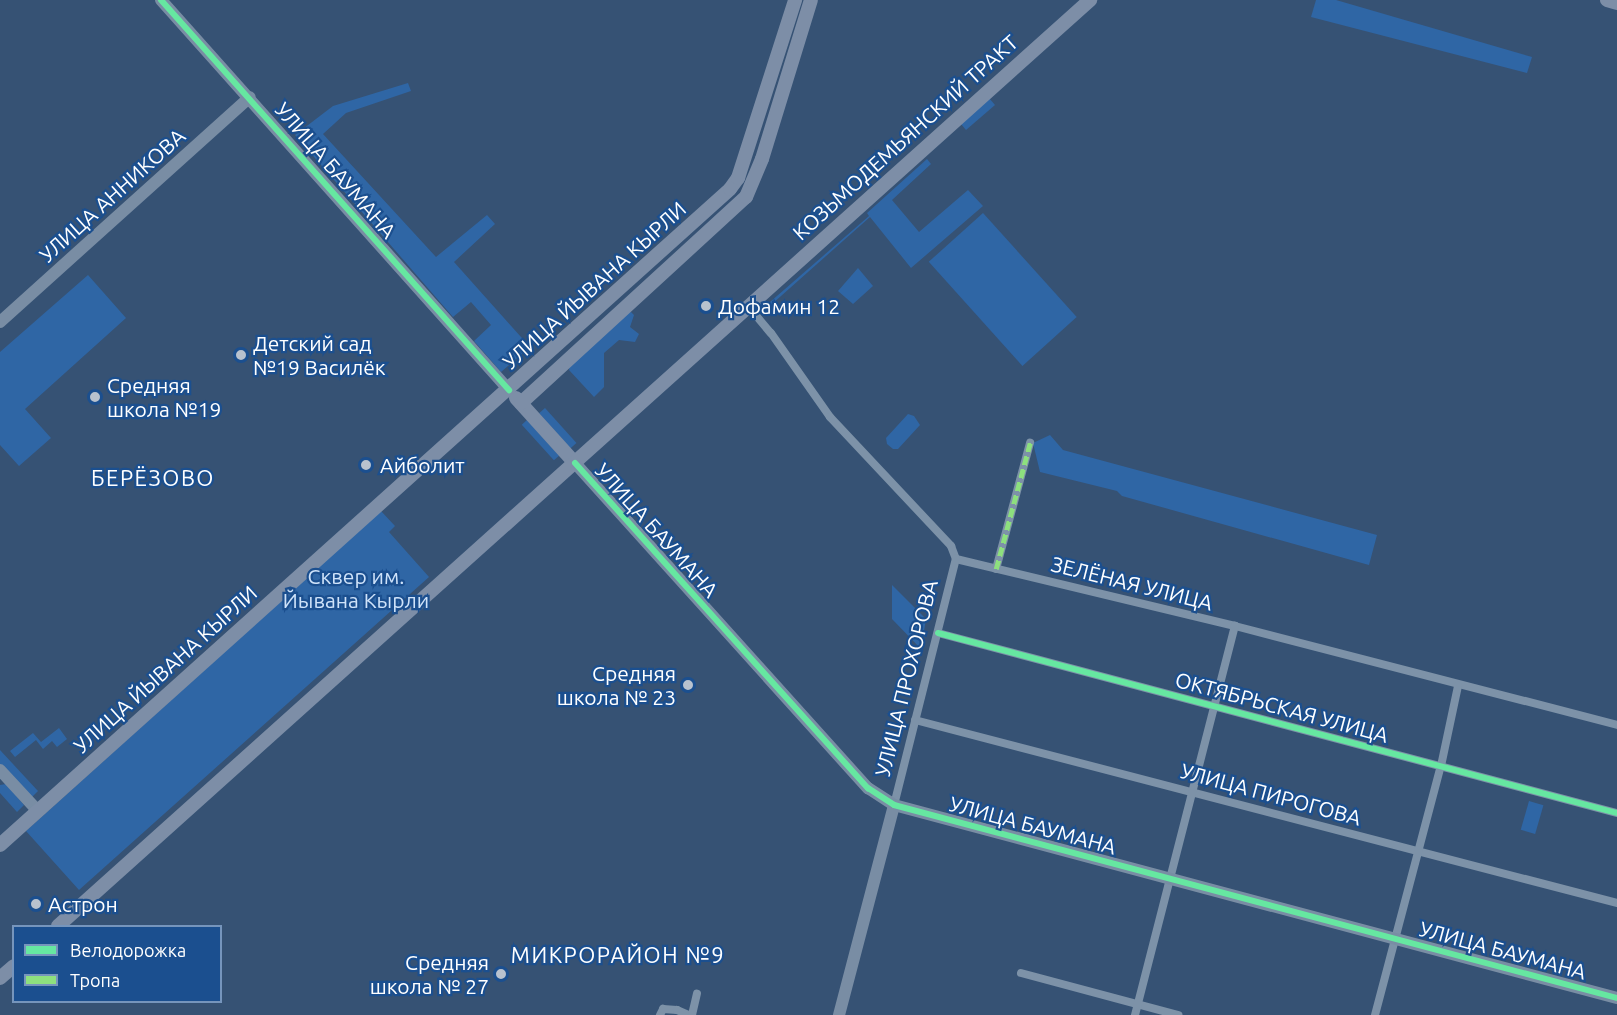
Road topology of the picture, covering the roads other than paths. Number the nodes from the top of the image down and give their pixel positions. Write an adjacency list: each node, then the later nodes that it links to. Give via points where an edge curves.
1 (160, 0): 7 (street, УЛИЦА БАУМАНА)
2 (1090, 0): 11 (main road, КОЗЬМОДЕМЬЯНСКИЙ ТРАКТ)
3 (1607, 0): 5 (main road)
4 (794, 2): 6 (main road); 8 (main road, УЛИЦА ЙЫВАНА КЫРЛИ)
5 (1617, 3)
6 (810, 5): 9 (main road, УЛИЦА ЙЫВАНА КЫРЛИ)
7 (250, 97): 13 (street, УЛИЦА АННИКОВА); 14 (street, УЛИЦА БАУМАНА)
8 (746, 154): 9 (main road); 10 (main road, УЛИЦА ЙЫВАНА КЫРЛИ, via 730,189)
9 (762, 159): 12 (main road, УЛИЦА ЙЫВАНА КЫРЛИ, via 742,202)
10 (612, 296): 12 (main road); 14 (main road, УЛИЦА ЙЫВАНА КЫРЛИ)
11 (748, 306): 17 (main road); 18 (street, via 830,417 951,546)
12 (624, 309): 15 (main road, УЛИЦА ЙЫВАНА КЫРЛИ)
13 (0, 322)
14 (509, 390): 15 (main road, УЛИЦА БАУМАНА); 30 (main road, УЛИЦА ЙЫВАНА КЫРЛИ)
15 (521, 403): 17 (main road, УЛИЦА БАУМАНА)
16 (1030, 443): 19 (street)
17 (575, 463): 29 (street, УЛИЦА БАУМАНА, via 868,788); 36 (main road)
18 (956, 559): 19 (street, ЗЕЛЁНАЯ УЛИЦА); 21 (street, УЛИЦА ПРОХОРОВА)
19 (996, 569): 20 (street, ЗЕЛЁНАЯ УЛИЦА)
20 (1235, 626): 22 (street, ЗЕЛЁНАЯ УЛИЦА); 23 (street)
21 (938, 633): 23 (street, ОКТЯБРЬСКАЯ УЛИЦА); 24 (street, УЛИЦА ПРОХОРОВА)
22 (1458, 686): 25 (street, ЗЕЛЁНАЯ УЛИЦА); 26 (street)
23 (1214, 706): 26 (street, ОКТЯБРЬСКАЯ УЛИЦА); 28 (street)
24 (915, 720): 28 (street, УЛИЦА ПИРОГОВА); 29 (street, УЛИЦА ПРОХОРОВА)
25 (1617, 725)
26 (1441, 766): 31 (street, ОКТЯБРЬСКАЯ УЛИЦА); 33 (street)
27 (0, 770): 30 (street)
28 (1192, 792): 33 (street, УЛИЦА ПИРОГОВА); 34 (street)
29 (894, 805): 34 (street, УЛИЦА БАУМАНА); 46 (street, УЛИЦА ПРОХОРОВА)
30 (38, 811): 32 (main road, УЛИЦА ЙЫВАНА КЫРЛИ)
31 (1617, 813)
32 (0, 845)
33 (1418, 851): 35 (street, УЛИЦА ПИРОГОВА); 37 (street)
34 (1170, 879): 37 (street, УЛИЦА БАУМАНА); 43 (street)
35 (1617, 903)
36 (60, 925)
37 (1395, 939): 42 (street, УЛИЦА БАУМАНА); 49 (street)
38 (12, 968): 40 (main road)
39 (1021, 973): 43 (street)
40 (0, 978)
41 (697, 994): 45 (street)
42 (1617, 998)
43 (1137, 1004): 47 (street); 48 (street)
44 (660, 1015): 45 (street, via 663,1009)
45 (691, 1015)
46 (839, 1015)
47 (1135, 1015)
48 (1178, 1015)
49 (1375, 1015)

